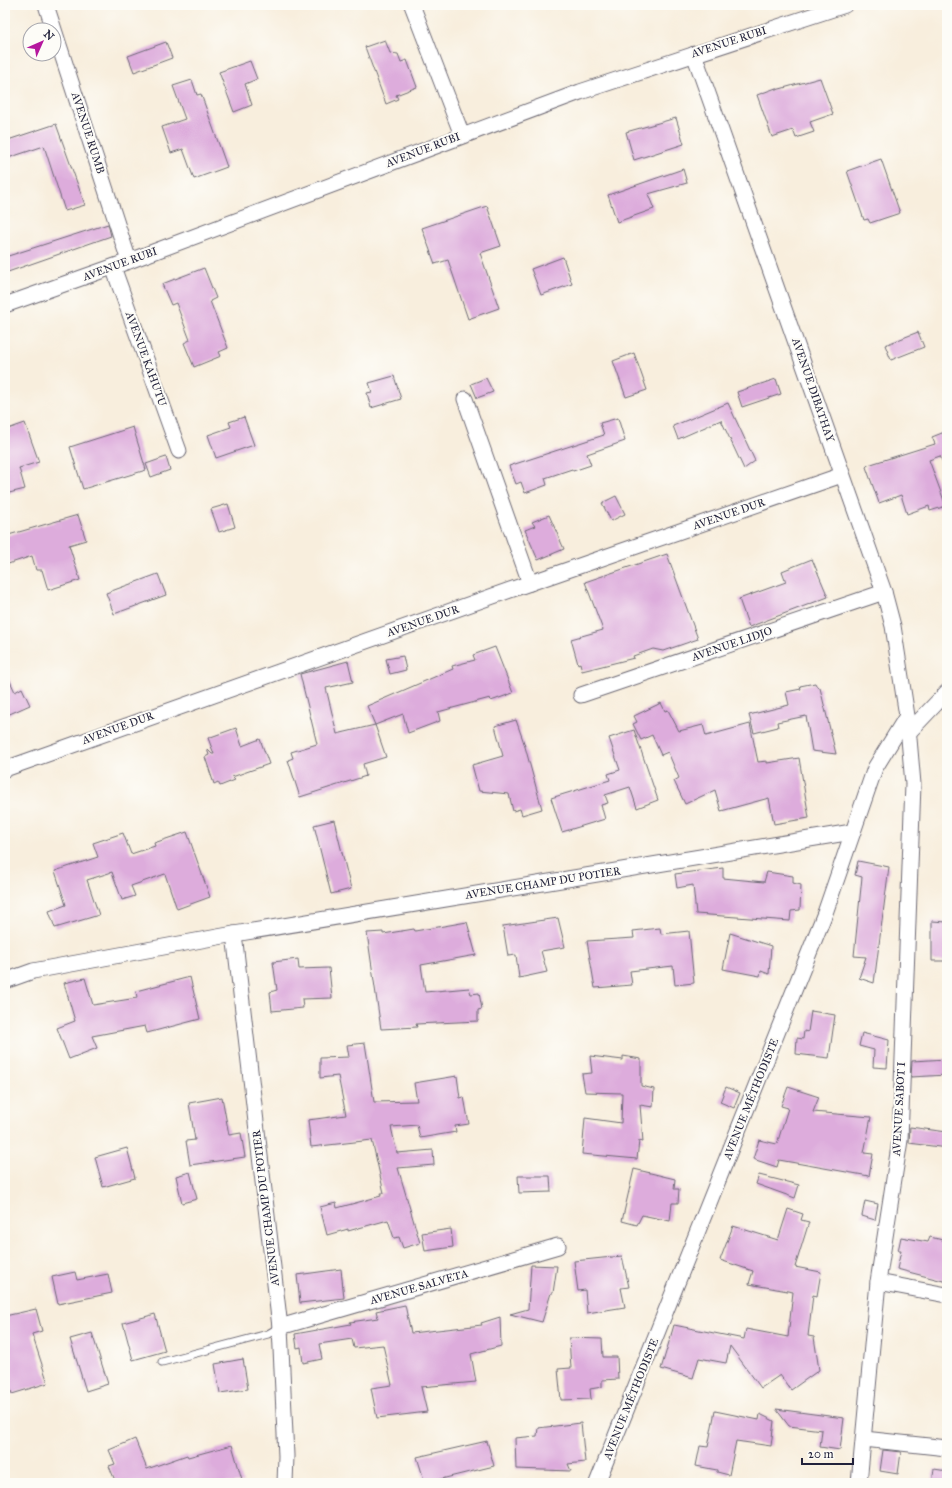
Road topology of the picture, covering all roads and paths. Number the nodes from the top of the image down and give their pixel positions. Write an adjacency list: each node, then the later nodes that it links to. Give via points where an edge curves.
1 (46, 5): 6 (street, AVENUE RUMB)
2 (412, 5): 5 (street)
3 (845, 5): 4 (street, AVENUE RUBI)
4 (694, 54): 5 (street, AVENUE RUBI); 11 (street, AVENUE DIBATHAY)
5 (462, 135): 6 (street, AVENUE RUBI)
6 (129, 262): 7 (street, AVENUE RUBI)
7 (113, 267): 8 (street, AVENUE RUBI); 10 (street, AVENUE KAHUTU)
8 (5, 305)
9 (465, 399): 12 (street)
10 (179, 451)
11 (842, 475): 12 (street, AVENUE DUR); 13 (street, AVENUE DIBATHAY)
12 (530, 583): 18 (street, AVENUE DUR)
13 (884, 592): 15 (street, AVENUE LIDJO); 16 (street, AVENUE DIBATHAY, via 893,626)
14 (947, 692): 17 (street)
15 (581, 695)
16 (907, 716): 17 (street, AVENUE DIBATHAY); 19 (street, AVENUE MÉTHODISTE, via 875,768)
17 (908, 733): 23 (street, AVENUE SABOT I, via 914,784 900,1140)
18 (5, 769)
19 (852, 832): 20 (street, AVENUE CHAMP DU POTIER); 30 (street, AVENUE MÉTHODISTE, via 826,914)
20 (234, 934): 21 (street, AVENUE CHAMP DU POTIER, via 33,972); 25 (street, AVENUE CHAMP DU POTIER)
21 (5, 981)
22 (558, 1246): 25 (street, AVENUE SALVETA)
23 (878, 1282): 24 (street); 27 (street, AVENUE SABOT I)
24 (947, 1295)
25 (280, 1327): 26 (lane, via 268,1334); 29 (street, AVENUE CHAMP DU POTIER, via 286,1456)
26 (162, 1362)
27 (864, 1439): 28 (street); 31 (street, AVENUE SABOT I)
28 (947, 1448)
29 (284, 1483)
30 (597, 1483)
31 (859, 1483)

